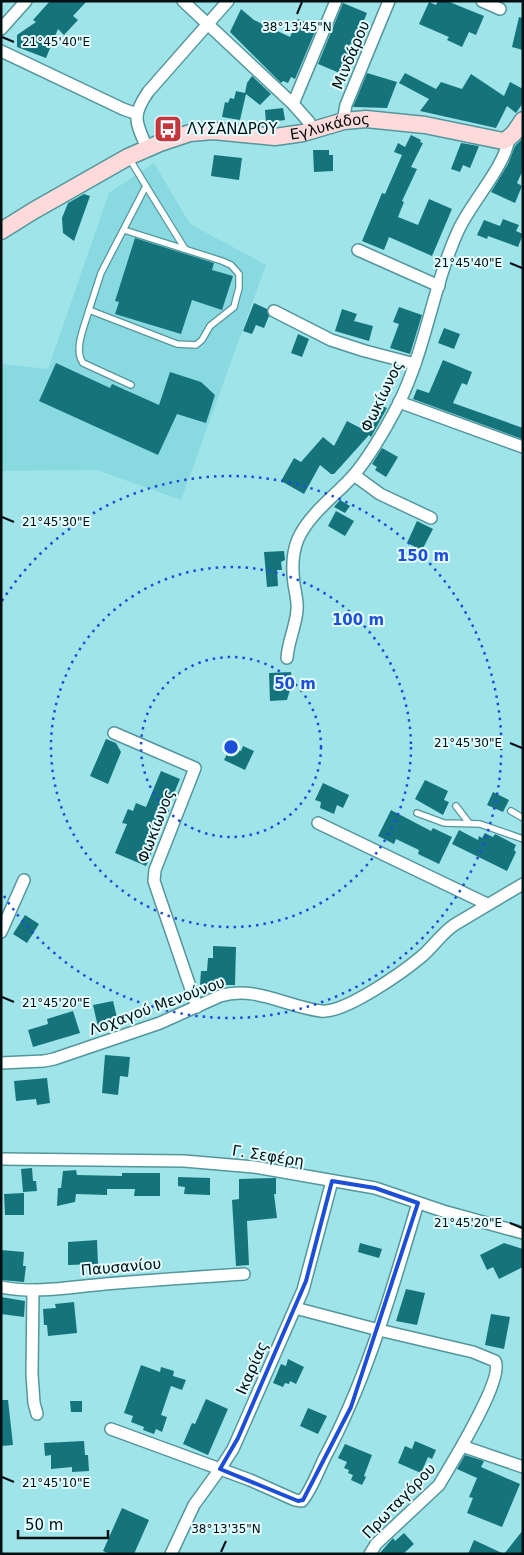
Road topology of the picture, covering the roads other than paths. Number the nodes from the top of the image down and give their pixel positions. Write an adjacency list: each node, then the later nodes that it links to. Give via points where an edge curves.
1 (26, 1): 9 (street)
2 (183, 1): 8 (street)
3 (228, 1): 8 (street)
4 (336, 1): 11 (street)
5 (389, 1): 14 (street, Μινδάρου)
6 (482, 1): 7 (street)
7 (500, 9)
8 (207, 25): 11 (street); 12 (street, via 148,92)
9 (1, 29)
10 (1, 51): 12 (street)
11 (293, 104): 15 (street, via 306,119)
12 (137, 114): 17 (street, via 137,126)
13 (523, 120): 16 (main road)
14 (342, 121): 15 (main road, Εγλυκάδος); 16 (main road, Εγλυκάδος, via 376,120 425,125 500,141)
15 (310, 131): 17 (main road, Εγλυκάδος, via 267,137 196,132)
16 (509, 138): 24 (street, Φωκίωνος, via 499,165 460,226)
17 (147, 148): 18 (main road, Εγλυκάδος)
18 (128, 157): 19 (lane); 21 (main road, Εγλυκάδος)
19 (146, 186): 20 (lane); 22 (lane)
20 (124, 230): 22 (lane); 25 (lane, via 101,273)
21 (1, 231)
22 (185, 249): 25 (lane, via 227,263 237,270 240,278 234,307 210,326 196,344 177,344)
23 (358, 250): 24 (street)
24 (439, 286): 27 (street, Φωκίωνος)
25 (89, 310): 28 (lane, via 79,358 83,363)
26 (274, 312): 27 (street, via 332,340)
27 (415, 364): 29 (street, Φωκίωνος)
28 (131, 385)
29 (399, 402): 30 (street); 31 (street, Φωκίωνος)
30 (523, 447)
31 (354, 475): 32 (street, via 380,494); 33 (street, Φωκίωνος, via 308,524 298,540 293,569 297,611)
32 (431, 518)
33 (287, 658)
34 (114, 733): 46 (street, Φωκίωνος, via 195,768 154,876)
35 (456, 806): 40 (lane)
36 (511, 811): 38 (lane)
37 (417, 813): 40 (lane, via 444,823)
38 (523, 818)
39 (318, 823): 44 (street)
40 (469, 823): 41 (lane)
41 (523, 839)
42 (24, 880): 45 (street)
43 (523, 884): 44 (street, Λοχαγού Μενούνου)
44 (487, 904): 46 (street, Λοχαγού Μενούνου, via 446,931 400,973 342,1008 322,1011 244,993 225,995)
45 (1, 932)
46 (197, 1007): 47 (street, Λοχαγού Μενούνου, via 48,1061)
47 (3, 1060)
48 (1, 1159): 49 (street, Γ. Σεφέρη, via 210,1162)
49 (332, 1181): 50 (street, Γ. Σεφέρη, via 375,1188); 55 (street, Ικαρίας, via 306,1281)
50 (418, 1202): 51 (street, Γ. Σεφέρη); 56 (street)
51 (523, 1234)
52 (244, 1274): 54 (street, Παυσανίου)
53 (1, 1287): 54 (street, Παυσανίου)
54 (33, 1290): 57 (street, via 32,1374)
55 (295, 1308): 56 (street); 61 (street, Ικαρίας, via 238,1438)
56 (379, 1330): 59 (street, Πρωταγόρου, via 473,1352 496,1362 492,1385); 61 (street, via 350,1407 304,1500 295,1500)
57 (37, 1414)
58 (111, 1429): 61 (street)
59 (462, 1446): 60 (street); 63 (street, Πρωταγόρου, via 439,1485 376,1544)
60 (523, 1468)
61 (220, 1469): 62 (street, Ικαρίας, via 194,1505)
62 (171, 1554)
63 (370, 1554)

